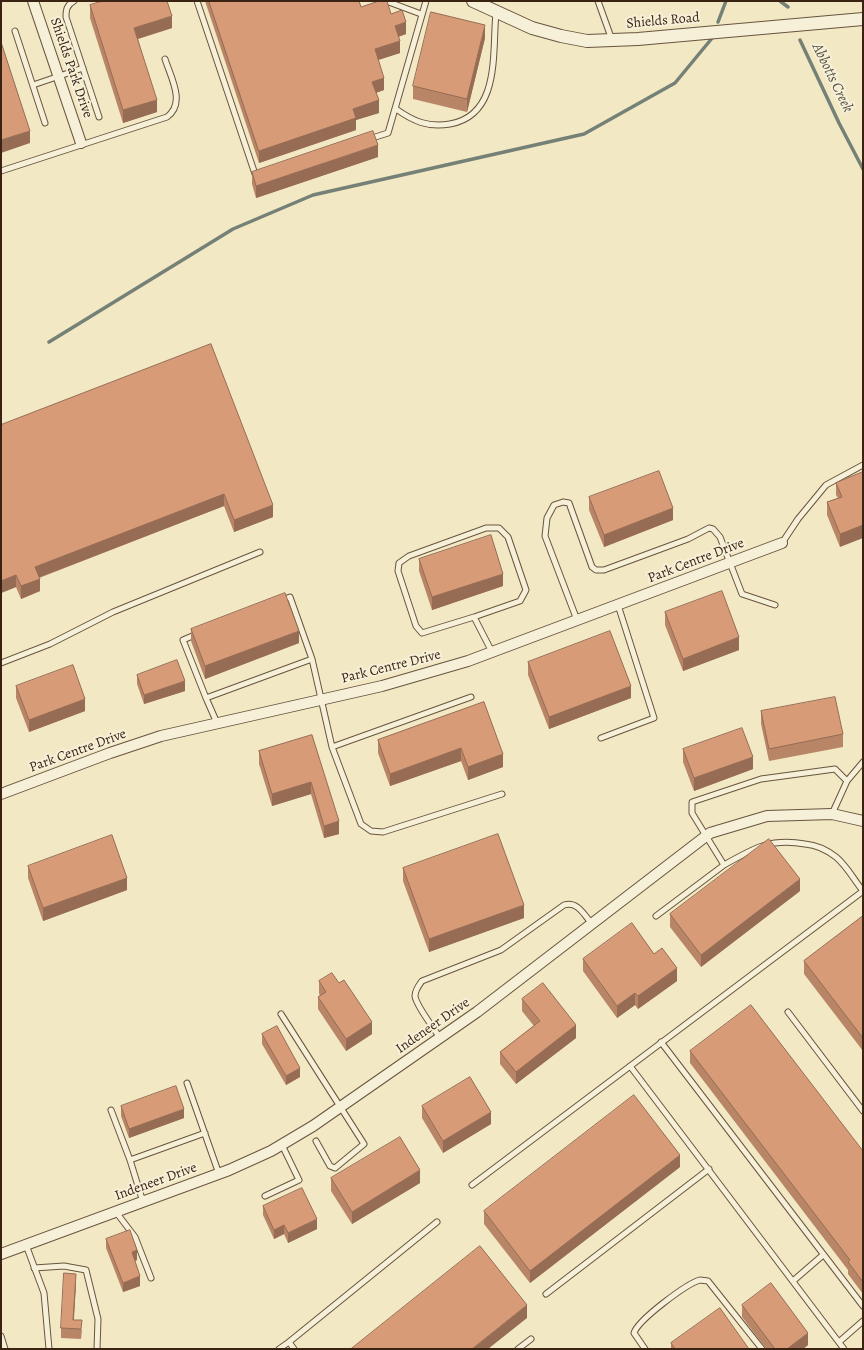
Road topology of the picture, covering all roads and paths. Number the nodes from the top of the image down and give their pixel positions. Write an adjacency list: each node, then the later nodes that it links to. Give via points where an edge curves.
1 (34, 1): 15 (street, Shields Park Drive)
2 (74, 1): 14 (lane, via 66,9 66,17)
3 (196, 1): 23 (lane, via 255,177)
4 (386, 1): 9 (lane)
5 (426, 1): 9 (lane)
6 (473, 1): 8 (street, Shields Road)
7 (598, 1): 12 (lane)
8 (496, 13): 12 (street, Shields Road, via 532,28 561,36); 17 (lane, via 491,78 487,96 476,113 454,123 438,126 413,120)
9 (421, 14): 17 (lane)
10 (863, 20): 12 (street, Shields Road)
11 (15, 31): 16 (lane)
12 (612, 41)
13 (165, 59): 21 (lane, via 175,90 177,103 174,112 167,117)
14 (83, 68): 15 (lane); 18 (lane)
15 (59, 76): 16 (lane); 21 (street, Shields Park Drive)
16 (33, 85): 19 (lane)
17 (396, 109): 20 (lane, via 388,133)
18 (99, 117)
19 (45, 123)
20 (366, 140)
21 (81, 143): 22 (lane)
22 (1, 171)
23 (262, 174)
24 (863, 466): 25 (lane, via 826,485)
25 (782, 543): 27 (street, Park Centre Drive)
26 (260, 552): 36 (lane, via 113,612 50,644)
27 (730, 563): 29 (street, Park Centre Drive); 30 (lane, via 742,594); 32 (lane, via 717,532 709,528 688,539 611,568 596,570 592,567 569,503 554,505 547,518 545,536)
28 (276, 602): 35 (lane, via 290,597)
29 (618, 605): 32 (street, Park Centre Drive); 41 (lane, via 654,718)
30 (775, 605)
31 (474, 617): 31 (lane, via 520,601 526,590 508,537 499,528 486,528 409,556 399,563 398,571 416,626 422,633); 34 (lane)
32 (577, 620): 34 (street, Park Centre Drive)
33 (204, 631): 37 (lane, via 183,640)
34 (492, 652): 38 (street, Park Centre Drive, via 382,686)
35 (312, 659): 37 (lane); 38 (lane)
36 (1, 663)
37 (206, 698): 40 (lane)
38 (322, 698): 40 (street, Park Centre Drive); 42 (lane)
39 (471, 698): 42 (lane)
40 (217, 723): 45 (street, Park Centre Drive, via 161,736)
41 (601, 738)
42 (332, 748): 46 (lane, via 362,824 371,831 383,832)
43 (863, 762): 44 (lane)
44 (847, 781): 47 (lane); 49 (lane, via 835,769 761,779 692,802 692,813)
45 (1, 794)
46 (502, 794)
47 (832, 814): 48 (street, Indeneer Drive); 49 (street, Indeneer Drive, via 767,816)
48 (863, 821)
49 (706, 837): 50 (lane); 53 (street, Indeneer Drive)
50 (724, 865): 51 (lane, via 773,842 786,841 817,846 836,857); 52 (lane)
51 (863, 891): 57 (lane)
52 (656, 916)
53 (592, 924): 56 (street, Indeneer Drive); 56 (lane, via 577,906 569,903 501,950 422,982 415,994 417,1001)
54 (788, 1012): 62 (lane)
55 (281, 1014): 60 (lane)
56 (440, 1038): 60 (street, Indeneer Drive)
57 (661, 1042): 58 (lane); 76 (lane)
58 (630, 1066): 67 (lane); 69 (lane)
59 (187, 1083): 63 (lane)
60 (341, 1107): 64 (lane, via 364,1144 335,1168 330,1166); 65 (street, Indeneer Drive)
61 (111, 1110): 66 (lane)
62 (863, 1112)
63 (205, 1133): 66 (lane); 68 (lane)
64 (316, 1141)
65 (282, 1145): 68 (street, Indeneer Drive); 70 (lane, via 299,1180)
66 (130, 1160): 71 (lane)
67 (709, 1169): 79 (lane); 80 (lane)
68 (219, 1174): 71 (street, Indeneer Drive)
69 (472, 1186)
70 (264, 1196)
71 (143, 1202): 72 (street, Indeneer Drive)
72 (116, 1212): 74 (street, Indeneer Drive); 78 (lane, via 135,1238)
73 (437, 1222): 85 (lane)
74 (26, 1244): 75 (street, Indeneer Drive); 77 (lane)
75 (1, 1254)
76 (823, 1255): 79 (lane); 81 (lane)
77 (34, 1268): 88 (lane, via 44,1294); 89 (lane, via 64,1266 86,1270 98,1319)
78 (151, 1278)
79 (793, 1281): 86 (lane)
80 (546, 1294)
81 (863, 1306)
82 (863, 1321): 86 (lane)
83 (1, 1336): 87 (lane)
84 (531, 1339): 92 (lane)
85 (288, 1342): 90 (lane); 91 (lane)
86 (839, 1342): 95 (lane)
87 (5, 1349)
88 (49, 1349)
89 (97, 1349)
90 (279, 1349)
91 (294, 1349)
92 (518, 1349)
93 (645, 1349): 94 (lane, via 634,1333 636,1327 649,1314 700,1280 708,1281)
94 (762, 1349)
95 (844, 1349)

